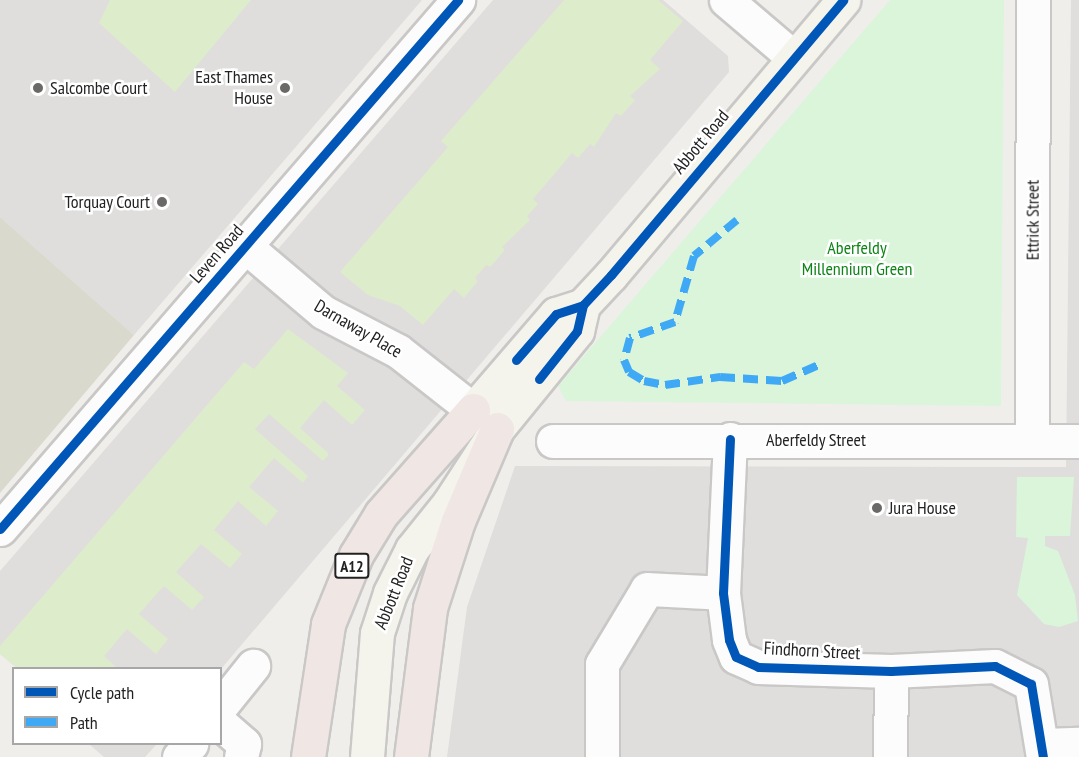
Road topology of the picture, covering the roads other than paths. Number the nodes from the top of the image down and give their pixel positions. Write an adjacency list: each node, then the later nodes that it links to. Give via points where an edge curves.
1 (458, 0): 6 (street, Leven Road)
2 (726, 0): 5 (street)
3 (843, 0): 5 (main road, Abbott Road)
4 (1033, 0): 10 (street, Ettrick Street)
5 (793, 57): 7 (main road, Abbott Road, via 583,305 556,314)
6 (245, 246): 7 (street, Darnaway Place, via 323,312 398,351); 12 (street, Leven Road)
7 (485, 420): 23 (highway, A12, via 381,514 356,555 328,624); 24 (main road, Abbott Road, via 449,503 412,549 390,593 378,633); 25 (highway, via 430,608)
8 (730, 439): 9 (street, Aberfeldy Street); 10 (street, Aberfeldy Street); 13 (street, Findhorn Street)
9 (553, 441)
10 (1032, 441): 11 (street, Aberfeldy Street)
11 (1079, 441)
12 (0, 529)
13 (723, 593): 15 (street, Findhorn Street, via 729,640 736,657 758,667); 26 (street, via 647,589 602,664)
14 (253, 666): 16 (street)
15 (891, 671): 20 (street, Findhorn Street, via 995,666 1031,684); 27 (street)
16 (222, 705)
17 (222, 725): 22 (street, via 244,744)
18 (1079, 744): 20 (street)
19 (190, 745): 21 (street)
20 (1043, 751)
21 (179, 757)
22 (242, 757)
23 (308, 757)
24 (367, 757)
25 (411, 757)
26 (602, 757)
27 (890, 757)

